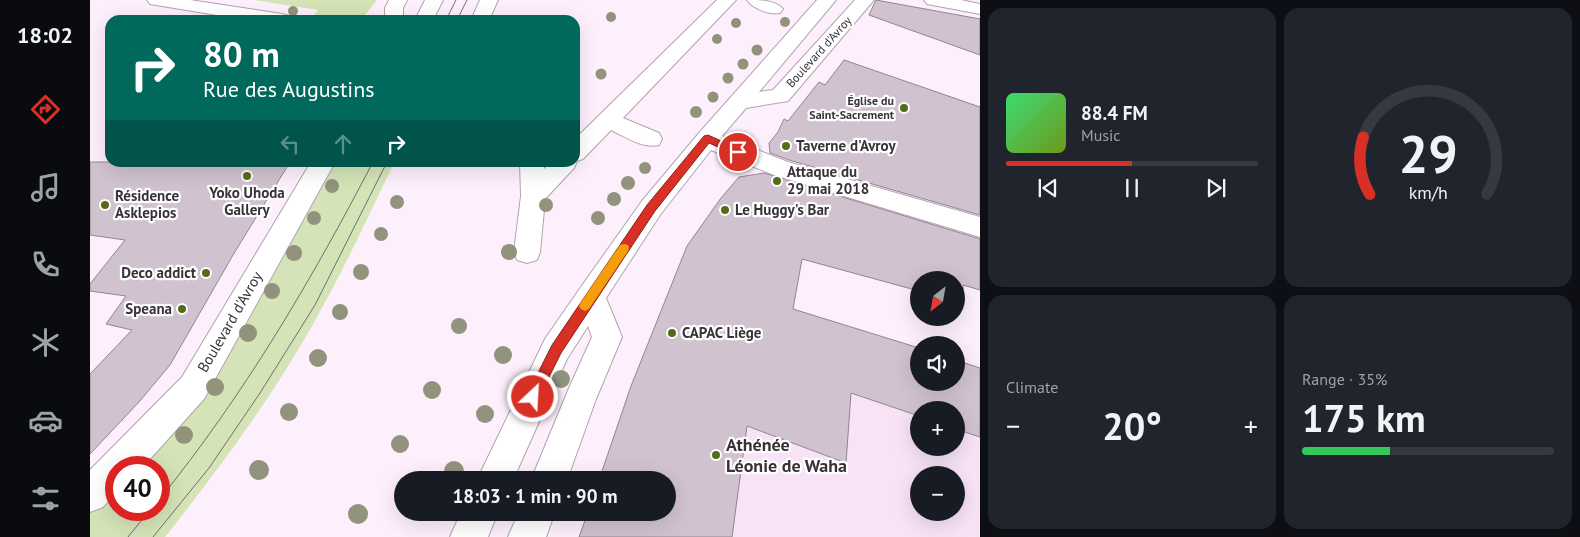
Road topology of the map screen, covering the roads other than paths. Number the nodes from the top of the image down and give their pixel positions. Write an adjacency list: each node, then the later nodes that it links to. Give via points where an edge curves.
1 (156, 0): 12 (street)
2 (398, 0): 13 (street)
3 (434, 0): 14 (street)
4 (489, 0): 15 (street)
5 (727, 0): 17 (street)
6 (756, 0): 10 (street)
7 (827, 0): 16 (street, Boulevard d'Avroy)
8 (865, 0): 16 (street, Boulevard d'Avroy, via 780,96)
9 (932, 0): 11 (street)
10 (774, 9)
11 (980, 9)
12 (250, 15)
13 (394, 15)
14 (426, 15)
15 (482, 15)
16 (740, 102): 19 (street, Boulevard d'Avroy)
17 (608, 120): 18 (street); 20 (street)
18 (651, 139)
19 (708, 139): 25 (street, via 768,164); 27 (street, Boulevard d'Avroy, via 651,208)
20 (580, 148)
21 (320, 167): 28 (street, Boulevard d'Avroy, via 192,388)
22 (532, 167): 24 (street)
23 (561, 167): 24 (street)
24 (533, 196): 26 (street)
25 (980, 226)
26 (527, 252)
27 (591, 296): 29 (street, Boulevard d'Avroy, via 556,349); 30 (street, via 607,337)
28 (128, 456)
29 (499, 471)
30 (552, 471)
31 (105, 480): 32 (street, Boulevard d'Avroy)
32 (90, 494)
33 (476, 521): 35 (street)
34 (533, 521): 36 (street)
35 (469, 537)
36 (527, 537)

